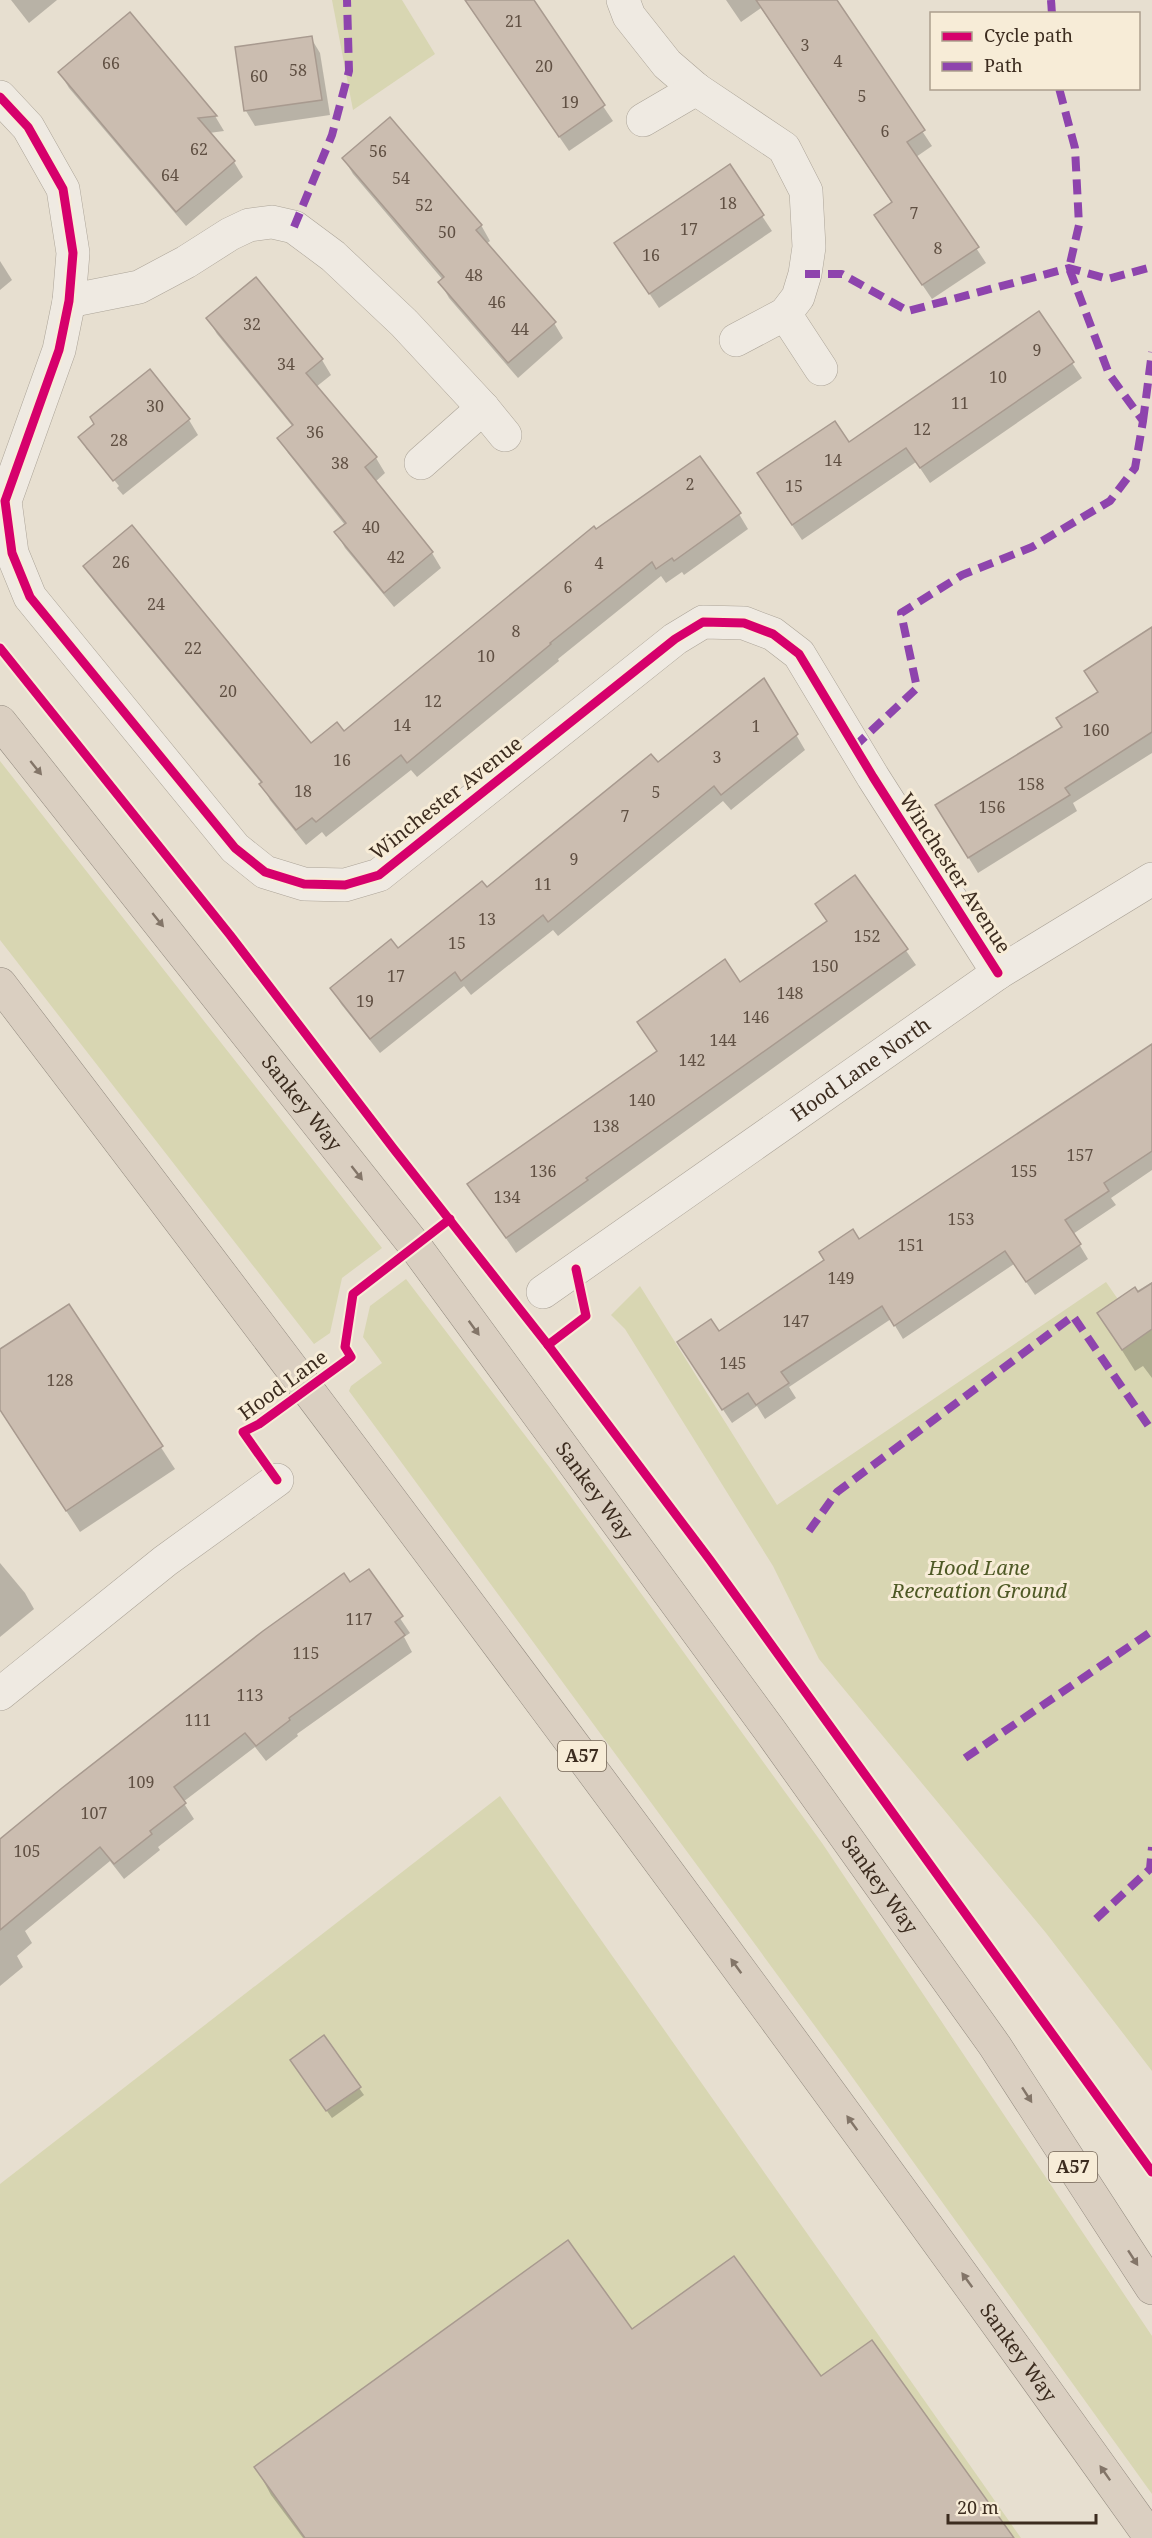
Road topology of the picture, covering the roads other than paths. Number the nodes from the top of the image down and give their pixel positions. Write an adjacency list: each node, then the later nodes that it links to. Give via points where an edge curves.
1 (623, 0): 2 (street, via 629,16 667,64)
2 (696, 89): 4 (street); 6 (street, via 784,148 806,191 809,247 805,274 798,297)
3 (0, 97): 5 (street, Winchester Avenue, via 28,127 63,189 73,253)
4 (643, 120)
5 (69, 302): 9 (street, via 139,287 249,225 272,222 294,227 333,256 404,323); 14 (street, Winchester Avenue, via 59,350 5,501 12,553 30,597 235,848 265,872 304,884 345,885 379,875 675,639 704,622 744,622 773,634 800,654)
6 (785, 314): 7 (street); 8 (street)
7 (736, 340)
8 (821, 369)
9 (483, 408): 10 (street); 11 (street)
10 (505, 435)
11 (421, 463)
12 (0, 722): 19 (highway, Sankey Way / A57, one-way to 19, via 415,1246 995,2046)
13 (1152, 879): 14 (street, Hood Lane North)
14 (998, 973): 16 (street, Hood Lane North)
15 (0, 984): 20 (highway, Sankey Way / A57, one-way to 15, via 974,2289 503,1649)
16 (543, 1292)
17 (278, 1480): 18 (street, via 165,1561)
18 (0, 1694)
19 (1152, 2288)
20 (1151, 2538)

